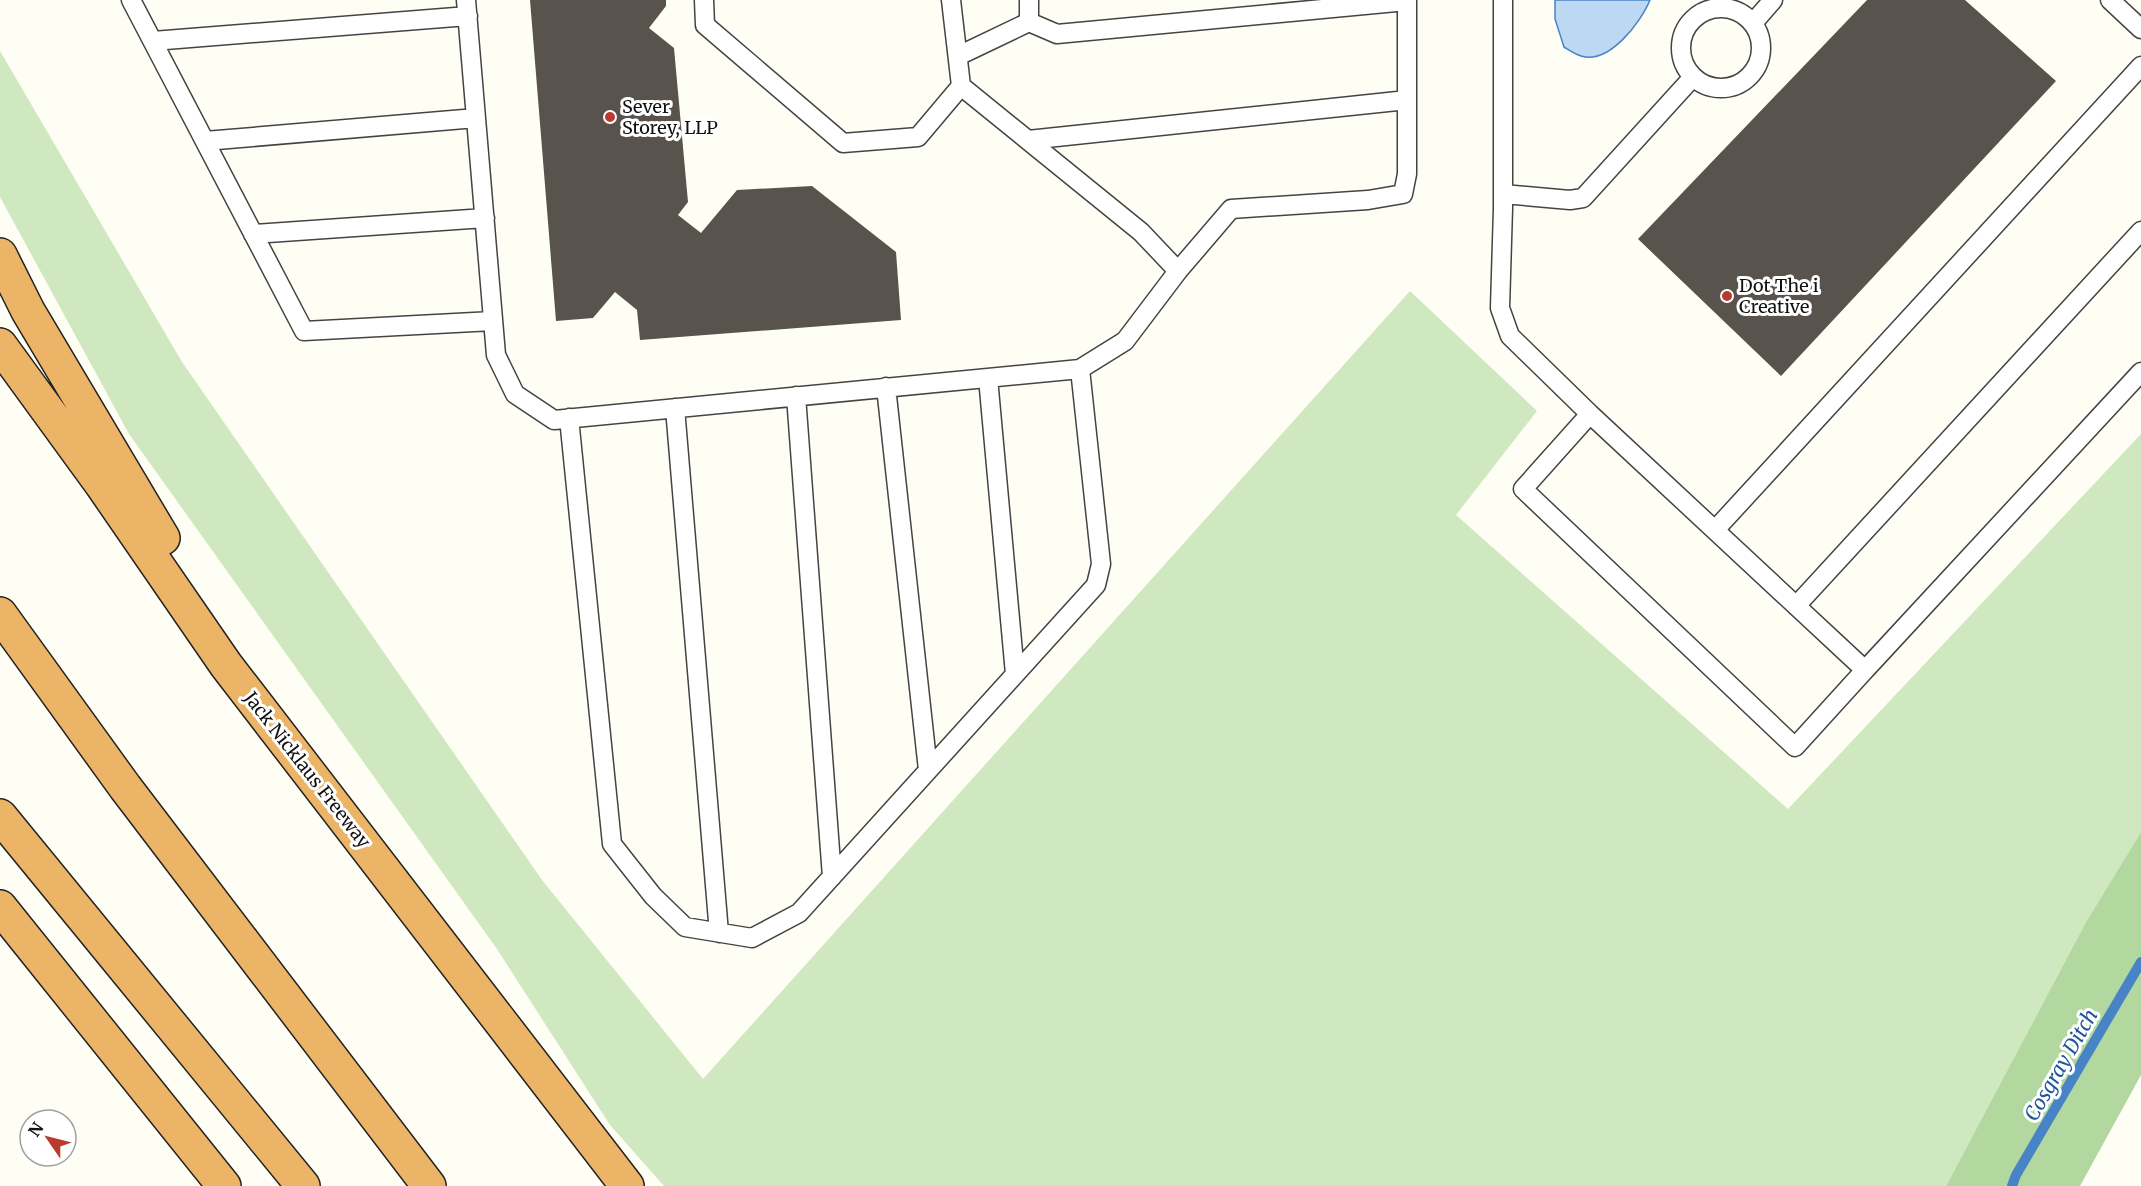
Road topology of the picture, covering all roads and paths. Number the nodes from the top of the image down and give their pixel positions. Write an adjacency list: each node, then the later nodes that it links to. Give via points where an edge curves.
1 (131, 0): 13 (lane)
2 (705, 0): 17 (lane, via 705,25 843,142 918,137)
3 (951, 0): 14 (lane)
4 (1029, 0): 10 (lane)
5 (1503, 0): 22 (lane)
6 (1773, 0): 11 (lane)
7 (2110, 0): 12 (lane)
8 (1407, 1): 10 (lane, via 1057,34); 18 (lane)
9 (467, 8): 13 (lane); 19 (lane)
10 (1029, 22): 14 (lane)
11 (1753, 23): 16 (lane, via 1759,34 1760,60 1749,77 1731,87 1718,88 1704,85); 16 (lane, via 1743,14 1719,8 1696,17 1682,39 1685,66)
12 (2141, 29)
13 (153, 41): 21 (lane)
14 (958, 56): 17 (lane)
15 (2141, 66): 38 (lane)
16 (1694, 77): 22 (lane, via 1583,198)
17 (961, 86): 20 (lane)
18 (1407, 99): 20 (lane); 27 (lane, via 1407,174 1403,194 1231,209)
19 (476, 118): 21 (lane); 23 (lane)
20 (1028, 140): 27 (lane, via 1141,232)
21 (205, 141): 25 (lane)
22 (1503, 194): 36 (lane, via 1500,308 1510,336)
23 (484, 218): 25 (lane); 28 (lane)
24 (2141, 231): 39 (lane)
25 (253, 234): 28 (lane, via 304,331)
26 (0, 255): 43 (highway, via 28,311)
27 (1178, 271): 30 (lane, via 1125,341)
28 (493, 321): 37 (lane, via 496,355 515,394 554,420)
29 (0, 345): 43 (highway, Jack Nicklaus Freeway, via 226,665)
30 (1080, 369): 32 (lane); 42 (lane, via 1101,564 1096,585)
31 (2141, 372): 41 (lane)
32 (988, 378): 33 (lane); 42 (lane)
33 (886, 387): 34 (lane); 44 (lane)
34 (796, 396): 35 (lane); 46 (lane)
35 (675, 408): 37 (lane); 48 (lane)
36 (1590, 414): 38 (lane); 41 (lane, via 1523,489 1795,747)
37 (569, 418): 48 (lane, via 612,844 653,896 685,927)
38 (1714, 530): 39 (lane)
39 (1796, 606): 41 (lane)
40 (0, 614): 51 (highway, via 124,787)
41 (1865, 670)
42 (1015, 674): 44 (lane)
43 (275, 728): 52 (highway, Jack Nicklaus Freeway)
44 (928, 770): 46 (lane)
45 (0, 816): 50 (highway)
46 (832, 877): 48 (lane, via 799,913 752,938)
47 (0, 907): 49 (highway)
48 (719, 933)
49 (224, 1186)
50 (303, 1186)
51 (429, 1186)
52 (627, 1186)

